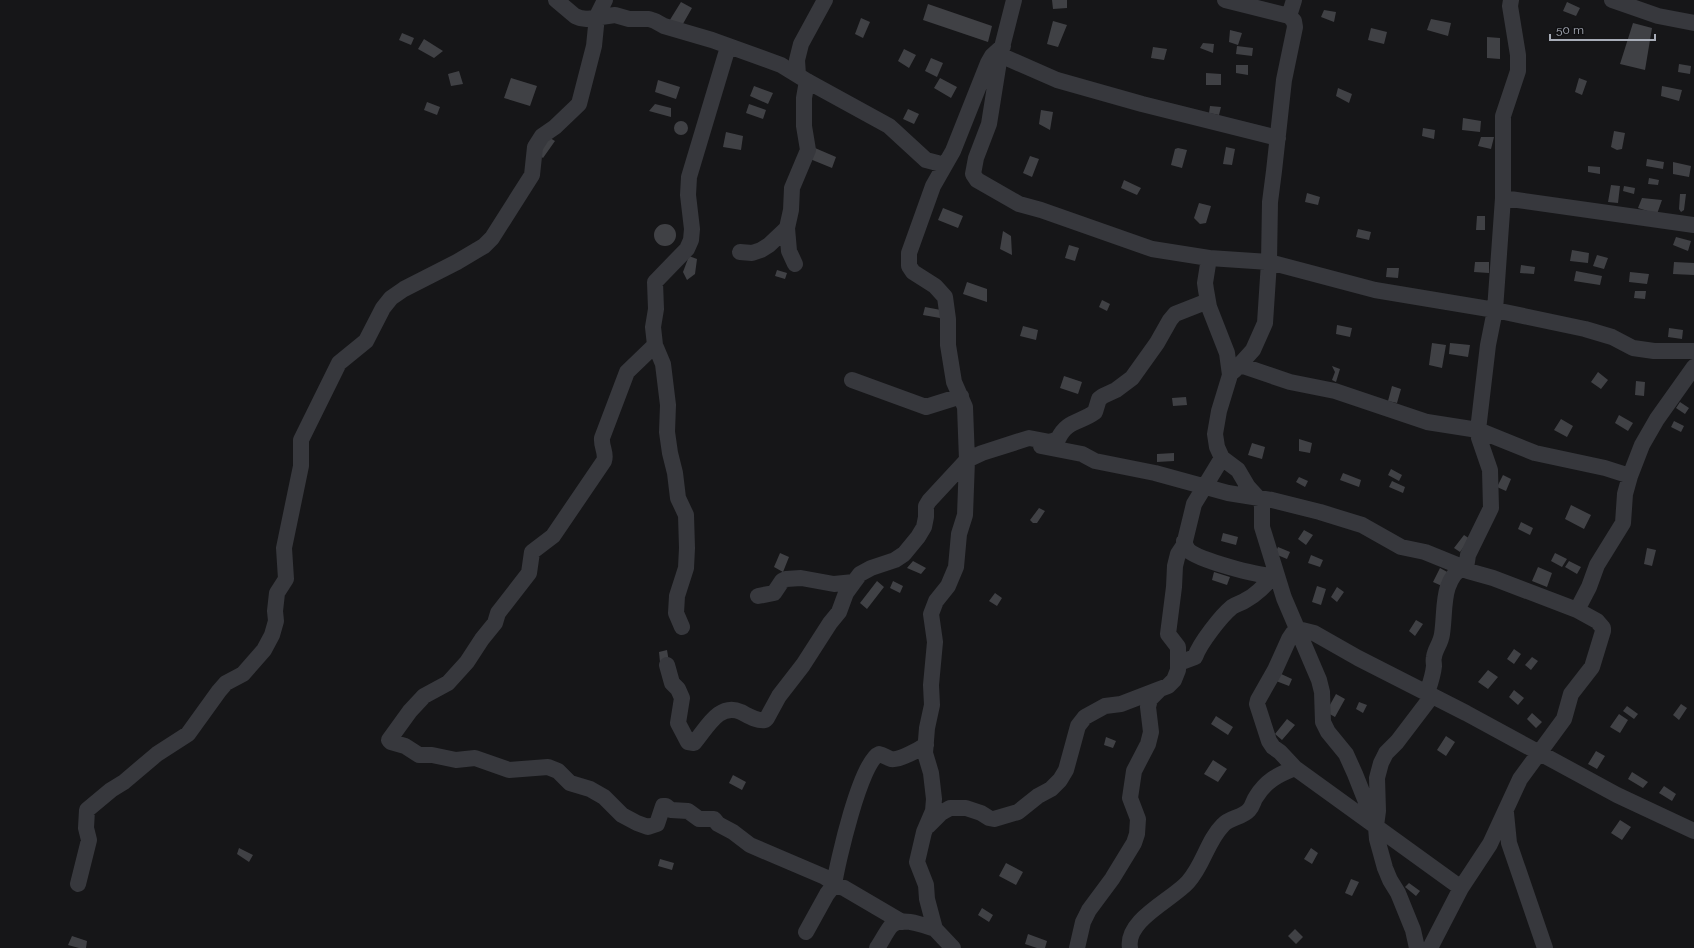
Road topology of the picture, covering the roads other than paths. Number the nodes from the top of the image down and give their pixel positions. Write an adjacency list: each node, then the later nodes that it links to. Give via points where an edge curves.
1 (556, 0): 8 (street, via 575,16 587,19)
2 (825, 0): 13 (street, via 801,44)
3 (1014, 0): 12 (street)
4 (1225, 0): 9 (street)
5 (1294, 0): 9 (street)
6 (1511, 0): 16 (street, via 1518,71 1503,116)
7 (1612, 0): 10 (street, via 1658,16)
8 (599, 5): 11 (street, via 615,15 629,19 649,19); 57 (street, via 594,46 579,104 542,136 535,147 532,175 492,238 484,246 391,298 366,340 339,363 301,440 301,466 284,548 286,579 277,593 276,620 272,635 264,650 243,674 226,683 219,691 188,734 156,754 86,810 89,840)
9 (1289, 16): 14 (street, via 1294,21 1295,28 1284,80)
10 (1694, 23)
11 (728, 47): 13 (street); 25 (street, via 689,177 688,195 692,229 690,245 655,282)
12 (1002, 51): 14 (street, via 1057,80); 15 (street, via 992,56 988,63); 20 (street, via 989,124 973,168 977,180 1024,206 1152,249)
13 (797, 71): 15 (street, via 889,126 926,160); 18 (street, via 804,98 804,126 808,150 792,188)
14 (1278, 138): 21 (street, via 1270,202)
15 (945, 165): 30 (street, via 933,186 909,253 909,266 945,297 948,345 954,382)
16 (1504, 198): 17 (street); 24 (street)
17 (1694, 225)
18 (787, 228): 19 (street, via 761,250 752,253); 22 (street, via 789,251)
19 (740, 252)
20 (1209, 258): 21 (street); 23 (street, via 1205,282)
21 (1269, 262): 24 (street, via 1375,290); 28 (street, via 1265,323 1253,350)
22 (795, 264)
23 (1208, 301): 28 (street); 32 (street, via 1175,314 1132,378 1103,396 1095,412 1069,425 1058,439 1050,442 1029,438)
24 (1495, 310): 26 (street, via 1612,336 1633,348); 31 (street, via 1488,345)
25 (655, 345): 44 (street, via 663,364 668,405 667,432 678,498 686,515 686,568 677,596 676,613); 58 (street, via 626,374 602,438 601,443 606,457 553,536 532,552 529,574 498,613 495,623 467,662 448,683 424,696 389,740 419,755 456,760 475,758 509,770 548,767 558,771 570,783 604,797 622,814 648,827 657,824 663,806 671,810 688,811 699,818 714,819 750,845 825,877 831,880)
26 (1694, 351)
27 (1694, 367): 35 (street, via 1657,419 1642,445)
28 (1235, 370): 31 (street, via 1335,391 1427,422); 33 (street, via 1219,411 1215,434)
29 (852, 380): 30 (street, via 926,407)
30 (961, 396): 34 (street, via 965,407)
31 (1478, 430): 35 (street, via 1535,453); 39 (street, via 1490,470 1491,508)
32 (1014, 442): 34 (street); 36 (street, via 1019,445 1082,454 1095,461 1155,473)
33 (1222, 458): 36 (street); 37 (street, via 1238,470)
34 (967, 460): 41 (street, via 926,506 924,527 904,554 860,574); 50 (street, via 966,515 959,534 956,566 948,586 936,601 931,614 935,642 932,705)
35 (1630, 476): 43 (street, via 1625,494 1623,523 1597,565 1590,587)
36 (1204, 487): 37 (street); 38 (street, via 1194,504)
37 (1259, 499): 39 (street, via 1320,512 1362,526 1401,547 1425,552); 40 (street, via 1262,505 1262,527)
38 (1184, 541): 40 (street, via 1189,551 1204,559 1257,574); 46 (street, via 1175,566 1168,629 1170,638 1178,647)
39 (1464, 566): 43 (street, via 1468,571 1494,578); 49 (street, via 1456,571 1447,591 1442,634 1433,658 1433,679)
40 (1275, 574): 45 (street); 46 (street, via 1246,601 1232,607 1207,636 1195,657)
41 (854, 582): 42 (street, via 834,584 801,578 786,579 774,593); 47 (street, via 846,593 840,612 779,696 765,720 732,709 722,711 694,743 688,742 678,723 682,698 672,683)
42 (758, 596)
43 (1577, 610): 51 (street, via 1601,625 1602,635 1592,667 1571,694 1564,719)
44 (682, 626)
45 (1298, 628): 49 (street, via 1314,633); 52 (street, via 1289,638 1257,704 1269,741); 55 (street, via 1319,680 1323,722 1346,754)
46 (1179, 663): 48 (street, via 1174,680)
47 (667, 665)
48 (1160, 689): 54 (street, via 1121,704 1105,706 1085,717 1078,726 1066,770 1060,780 1018,812 994,819 966,808 950,808); 65 (street, via 1150,699 1148,707 1151,732 1133,777 1130,798 1138,819 1137,834 1112,879 1089,910 1083,922)
49 (1429, 694): 51 (street); 55 (street, via 1381,763 1377,778)
50 (926, 745): 54 (street, via 925,753 931,773 934,799 933,811); 58 (street, via 896,759 879,754 873,759 854,803)
51 (1539, 754): 53 (street, via 1520,779); 56 (street, via 1617,796)
52 (1294, 768): 55 (street); 66 (street, via 1276,775 1263,788 1249,811 1223,824 1208,846 1196,873 1184,886 1154,908 1135,928 1129,942)
53 (1506, 813): 59 (street, via 1481,861); 69 (street, via 1509,843)
54 (926, 827): 61 (street, via 917,862 926,885)
55 (1376, 828): 59 (street); 67 (street, via 1385,868 1413,930)
56 (1694, 831)
57 (78, 884)
58 (834, 886): 60 (street, via 844,888); 62 (street)
59 (1462, 888): 68 (street)
60 (902, 922): 61 (street); 63 (street, via 892,926)
61 (935, 929): 64 (street)
62 (806, 932)
63 (877, 948)
64 (953, 948)
65 (1077, 948)
66 (1130, 948)
67 (1417, 948)
68 (1430, 948)
69 (1545, 948)

